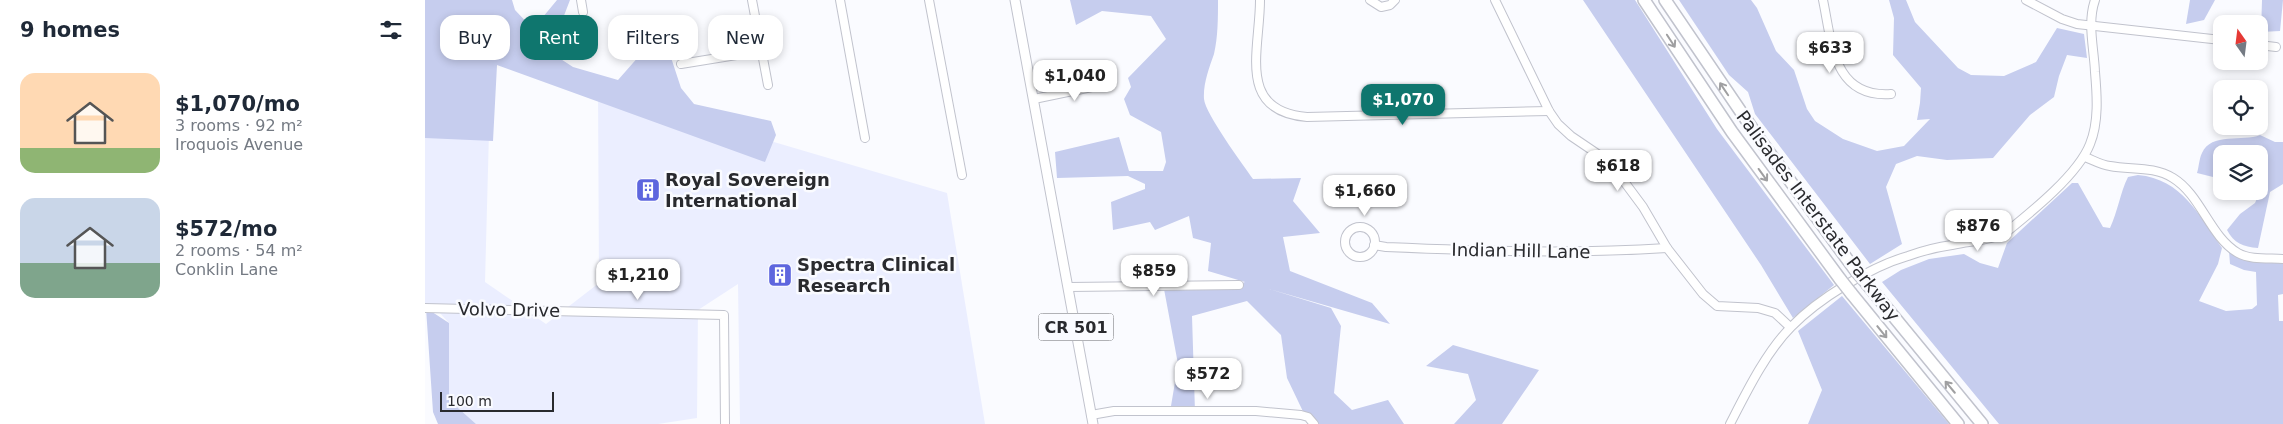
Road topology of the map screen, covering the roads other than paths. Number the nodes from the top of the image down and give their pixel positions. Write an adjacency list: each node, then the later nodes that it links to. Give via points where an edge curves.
1 (581, 0): 15 (street)
2 (752, 0): 16 (street)
3 (840, 0): 29 (street)
4 (929, 0): 31 (street)
5 (1015, 0): 27 (main road)
6 (1260, 0): 28 (street, via 1255,76 1260,91 1279,111 1307,117)
7 (1370, 0): 8 (street, via 1381,7)
8 (1395, 0)
9 (1495, 0): 28 (street)
10 (1644, 0): 43 (highway, Palisades Interstate Parkway, one-way to 43, bridge, via 1737,139 1840,279)
11 (1665, 0): 44 (highway, Palisades Interstate Parkway, one-way to 11, bridge, via 1855,270 1758,137)
12 (1823, 0): 26 (street, via 1837,63 1844,77 1866,93)
13 (2026, 0): 17 (street, via 2062,19)
14 (2095, 0): 17 (street)
15 (583, 12)
16 (755, 15)
17 (2091, 26): 18 (street); 30 (street, via 2097,100 2091,142)
18 (2213, 39)
19 (2268, 46): 20 (street)
20 (2276, 47)
21 (708, 60): 23 (street)
22 (763, 60): 25 (street)
23 (681, 64)
24 (1111, 83): 27 (street)
25 (768, 85)
26 (1891, 94)
27 (1034, 99): 36 (main road, CR 501)
28 (1549, 112): 33 (street, via 1565,130 1617,172)
29 (865, 138)
30 (2085, 156): 34 (street, via 2107,166 2155,170 2173,178 2192,195 2224,240 2238,253); 38 (street, via 2072,173 2004,234 1894,261 1836,292)
31 (961, 175)
32 (1375, 245): 33 (street, Indian Hill Lane, via 1497,252)
33 (1667, 248): 38 (street, via 1703,294 1717,306 1758,308 1775,313)
34 (2283, 259)
35 (1239, 285): 36 (street)
36 (1069, 287): 39 (main road, CR 501)
37 (425, 308): 40 (street, Volvo Drive, via 724,314)
38 (1790, 327): 42 (street)
39 (1092, 419): 41 (street, via 1114,411 1257,412 1301,415)
40 (725, 424)
41 (1314, 424)
42 (1730, 424)
43 (1957, 424)
44 (1981, 424)

